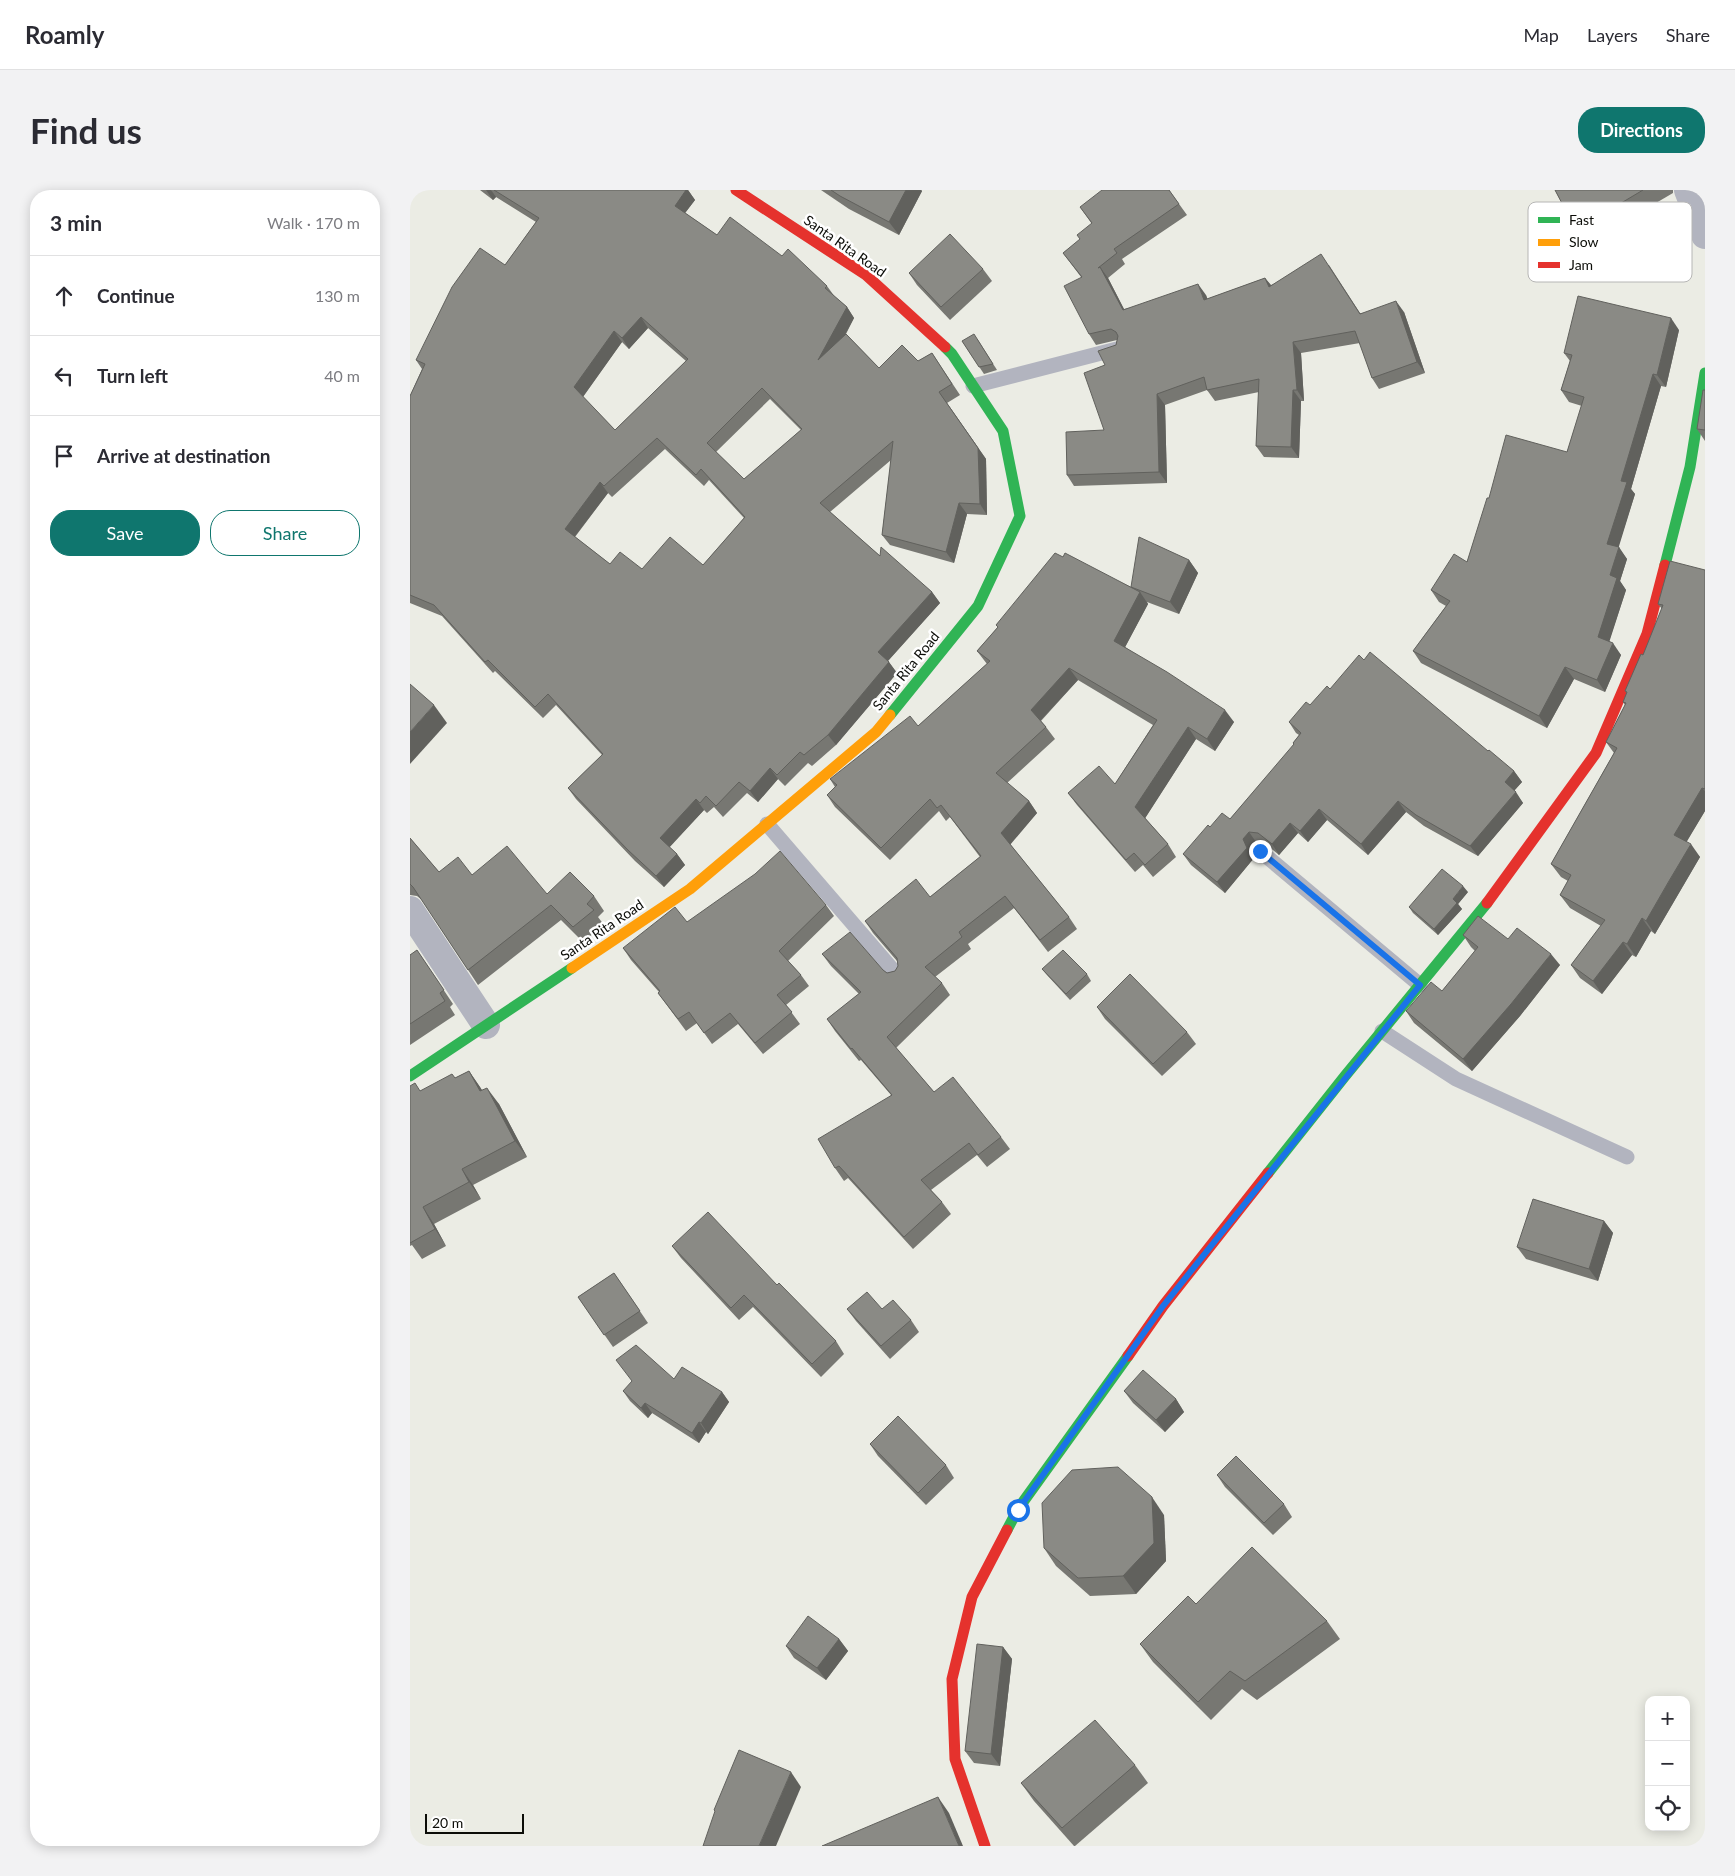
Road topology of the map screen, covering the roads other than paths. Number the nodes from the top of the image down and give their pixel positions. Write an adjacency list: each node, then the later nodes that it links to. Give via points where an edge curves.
1 (736, 190): 6 (street, Santa Rita Road, via 866,275 952,354)
2 (1688, 190): 3 (street)
3 (1705, 235)
4 (1118, 349): 6 (lane)
5 (1705, 373): 11 (street, via 1690,467 1647,634 1596,753 1496,892)
6 (973, 386): 7 (street, Santa Rita Road, via 1003,430 1020,516 978,606 876,732)
7 (767, 824): 10 (lane); 12 (street, Santa Rita Road, via 690,889)
8 (1260, 851): 11 (lane)
9 (410, 910): 12 (street)
10 (898, 976)
11 (1420, 985): 13 (street)
12 (486, 1025): 14 (street, Santa Rita Road)
13 (1382, 1032): 15 (lane, via 1456,1079); 16 (street, via 1163,1306 1018,1510 972,1597 952,1679 955,1758)
14 (410, 1076)
15 (1628, 1157)
16 (985, 1846)

